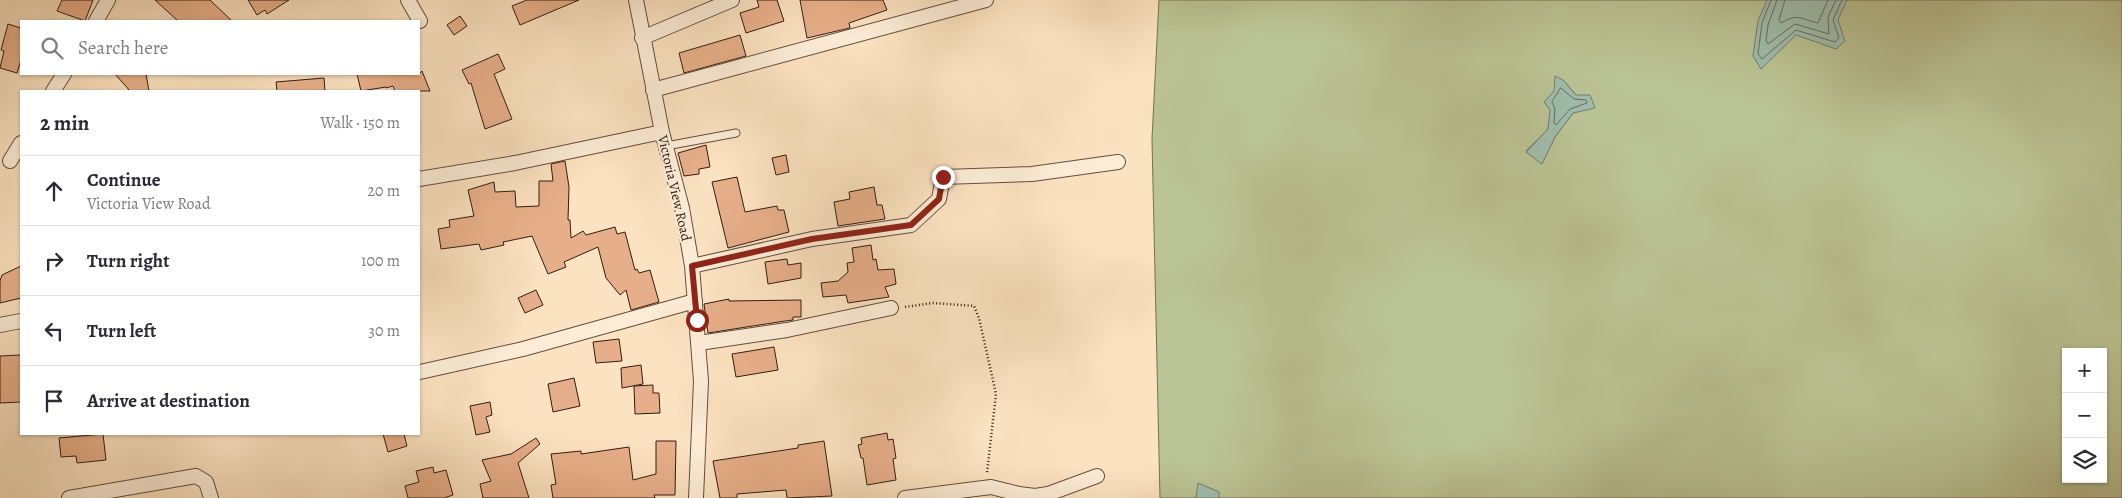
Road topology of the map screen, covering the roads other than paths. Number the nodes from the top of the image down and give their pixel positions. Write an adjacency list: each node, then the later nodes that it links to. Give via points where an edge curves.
1 (108, 0): 6 (street)
2 (408, 0): 7 (street)
3 (636, 0): 8 (street, Victoria View Road)
4 (732, 0): 8 (street)
5 (986, 0): 11 (street)
6 (97, 20)
7 (419, 20)
8 (642, 38): 11 (street, Victoria View Road)
9 (63, 75): 10 (street)
10 (55, 90)
11 (654, 90): 12 (street, Victoria View Road)
12 (662, 132): 15 (street, Victoria View Road); 18 (street)
13 (736, 133): 15 (lane)
14 (20, 145): 16 (street)
15 (666, 146): 19 (street, Victoria View Road, via 682,208)
16 (10, 161)
17 (1118, 162): 19 (street, via 1032,174 943,177 939,199 911,225 812,239)
18 (420, 179)
19 (692, 266): 20 (street, Victoria View Road)
20 (695, 301): 24 (street, Victoria View Road); 25 (street, via 532,347)
21 (891, 308): 24 (street, via 788,330)
22 (20, 321): 23 (street)
23 (0, 325)
24 (699, 343): 29 (street, Victoria View Road, via 702,380)
25 (420, 372)
26 (1097, 476): 30 (street, via 1035,496 986,487)
27 (69, 498): 28 (street, via 196,476 206,482)
28 (211, 498)
29 (696, 498)
30 (905, 498)

